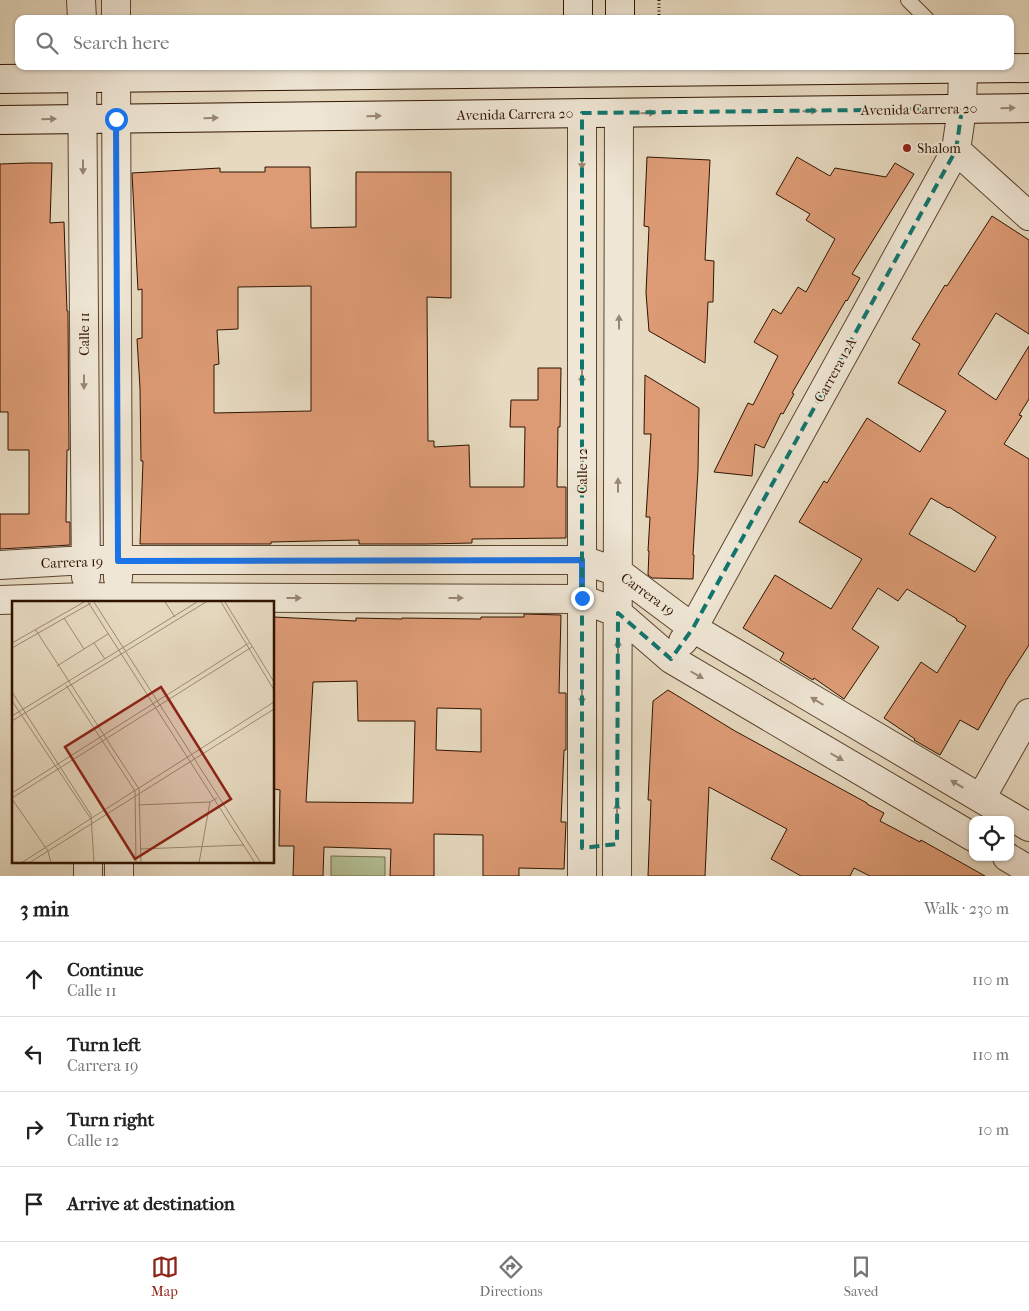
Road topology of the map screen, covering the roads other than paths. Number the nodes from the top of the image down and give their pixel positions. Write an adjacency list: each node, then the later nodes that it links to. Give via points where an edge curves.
1 (81, 0): 6 (street)
2 (116, 0): 7 (street)
3 (578, 0): 8 (street)
4 (620, 0): 9 (street)
5 (908, 0): 10 (lane)
6 (82, 15)
7 (116, 15)
8 (578, 15)
9 (620, 15)
10 (923, 15)
11 (1014, 68): 12 (street)
12 (1029, 68)
13 (578, 70): 17 (street); 22 (street, Calle 12)
14 (618, 70): 21 (street)
15 (962, 70): 20 (street, Carrera 12A)
16 (82, 72): 17 (street); 18 (street); 23 (street, Calle 11)
17 (116, 72): 24 (street)
18 (0, 79)
19 (1029, 108): 20 (street, Avenida Carrera 20, one-way to 19)
20 (962, 109): 21 (street, Avenida Carrera 20, one-way to 20); 26 (street, Carrera 12A)
21 (620, 113): 22 (street, Avenida Carrera 20); 32 (street, one-way to 21)
22 (582, 114): 24 (street, Avenida Carrera 20, one-way to 22); 29 (street, Calle 12, one-way to 29)
23 (82, 119): 24 (street, Avenida Carrera 20); 25 (street, Avenida Carrera 20, one-way to 23); 28 (street, Calle 11, one-way to 28)
24 (116, 119): 30 (street)
25 (0, 120)
26 (956, 150): 27 (street); 38 (street, Carrera 12A)
27 (1029, 216)
28 (86, 560): 30 (street, Carrera 19); 31 (street, Carrera 19); 34 (street, Calle 11)
29 (582, 560): 30 (street, Carrera 19); 32 (street, Carrera 19); 33 (street, Calle 12)
30 (118, 561): 36 (street)
31 (0, 565)
32 (618, 572): 37 (street); 38 (street, Carrera 19)
33 (582, 598): 36 (street, one-way to 33); 37 (street); 45 (street, Calle 12, one-way to 45)
34 (86, 599): 35 (street); 36 (street)
35 (0, 600)
36 (118, 600)
37 (618, 613): 39 (street); 44 (street, one-way to 37)
38 (693, 628): 39 (street, Carrera 12A); 41 (street, Carrera 19, one-way to 38)
39 (671, 659): 43 (street, one-way to 43)
40 (1029, 713): 41 (street)
41 (981, 798): 42 (street, Carrera 19)
42 (1029, 827)
43 (969, 835)
44 (617, 844): 45 (street); 49 (street)
45 (582, 848): 48 (street, Calle 12)
46 (1014, 861): 47 (street)
47 (1029, 870)
48 (582, 876)
49 (617, 876)

